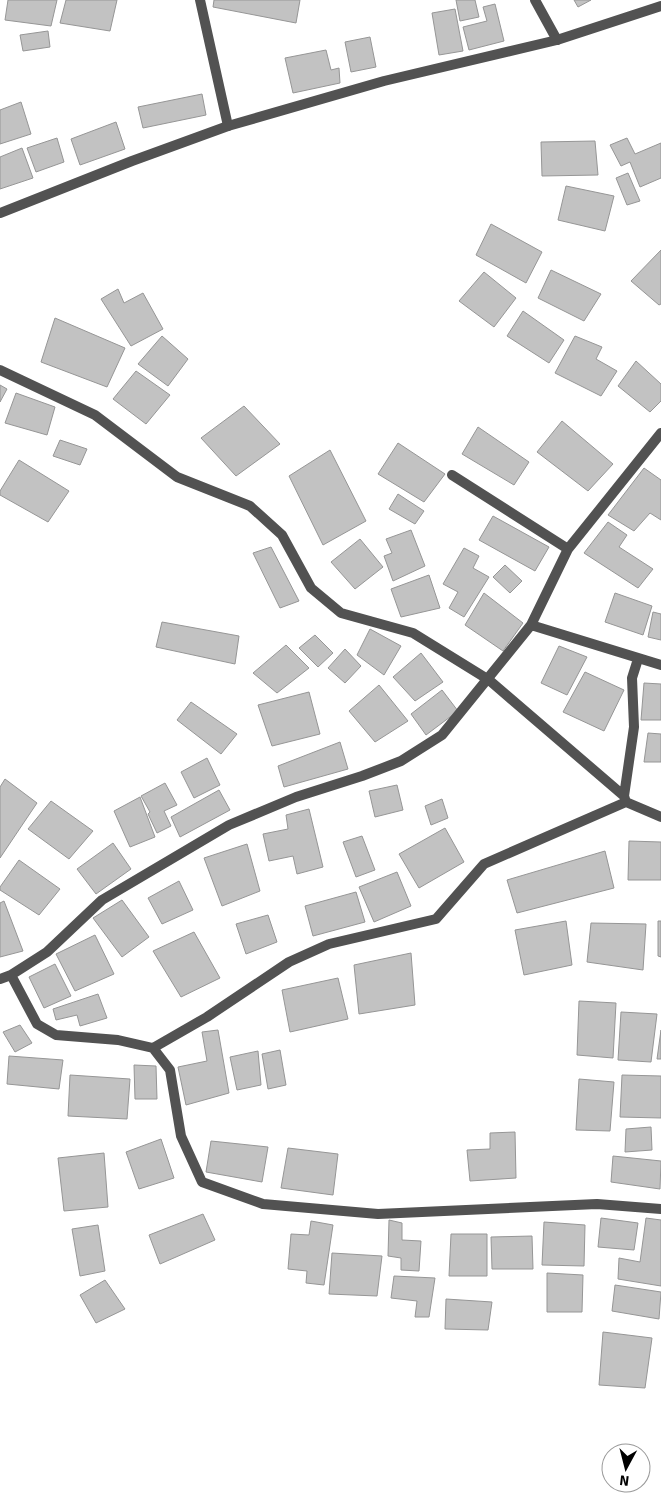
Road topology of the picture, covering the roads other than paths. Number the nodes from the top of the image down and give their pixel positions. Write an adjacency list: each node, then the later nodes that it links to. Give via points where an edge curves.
1 (200, 0): 5 (street)
2 (535, 0): 4 (street)
3 (661, 6): 4 (street)
4 (557, 40): 5 (street, via 384,81)
5 (228, 126): 6 (street)
6 (0, 213)
7 (0, 370): 14 (street, via 95,415 177,477 250,506 282,535 311,588 341,613 413,633)
8 (661, 433): 10 (street)
9 (452, 475): 10 (street)
10 (568, 549): 11 (street)
11 (531, 625): 12 (street); 14 (street)
12 (638, 659): 13 (street); 15 (street, via 632,678 634,727)
13 (661, 665)
14 (489, 680): 15 (street); 17 (street, via 442,736 401,761 296,797 229,825 102,900 47,952)
15 (625, 799): 16 (street); 19 (street, via 484,864 436,919 329,944 289,962 208,1017)
16 (661, 816)
17 (11, 975): 18 (street); 19 (street, via 37,1024 56,1035 118,1040)
18 (0, 979)
19 (153, 1048): 20 (street, via 170,1070 181,1136 202,1182 263,1204 378,1214 597,1204)
20 (661, 1209)

